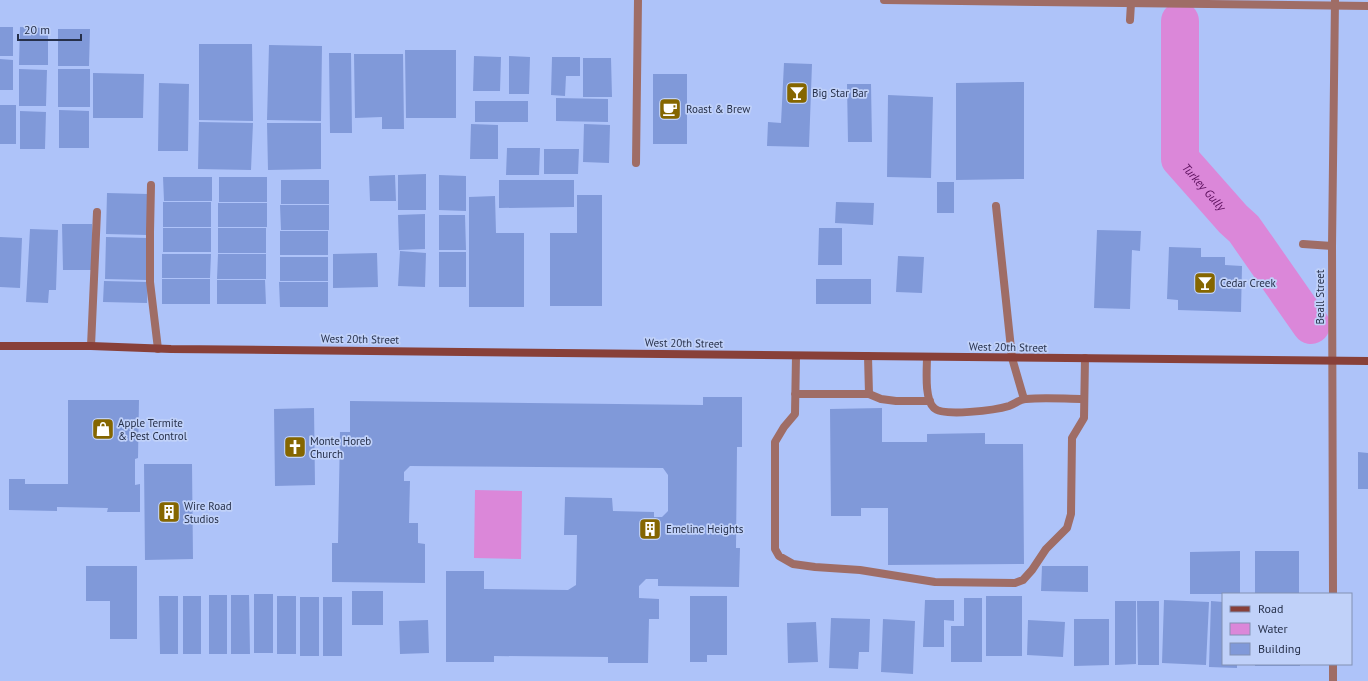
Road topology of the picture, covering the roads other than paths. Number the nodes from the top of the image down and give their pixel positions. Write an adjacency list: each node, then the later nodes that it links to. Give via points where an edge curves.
1 (638, 0): 7 (street)
2 (884, 0): 3 (street)
3 (1131, 3): 4 (street); 6 (street)
4 (1335, 3): 5 (street); 12 (street, Beall Street)
5 (1368, 6)
6 (1130, 20)
7 (636, 163)
8 (151, 185): 15 (street, via 150,282)
9 (996, 206): 19 (street)
10 (97, 212): 14 (street)
11 (1303, 244): 12 (street)
12 (1332, 246): 21 (street, Beall Street)
13 (0, 346): 14 (main road, West 20th Street)
14 (92, 346): 15 (main road, West 20th Street)
15 (158, 349): 16 (main road, West 20th Street)
16 (796, 356): 17 (main road, West 20th Street); 23 (street)
17 (868, 356): 18 (main road, West 20th Street); 24 (street)
18 (927, 357): 19 (main road, West 20th Street); 27 (street)
19 (1012, 358): 20 (main road, West 20th Street); 25 (street)
20 (1085, 358): 21 (main road, West 20th Street); 26 (street)
21 (1331, 361): 22 (main road, West 20th Street); 28 (street, Beall Street)
22 (1368, 361)
23 (795, 394): 24 (street); 26 (street, via 795,414 776,442 775,549 779,556 793,564 860,570 935,582 1015,583 1023,580 1046,549 1067,528 1071,514 1072,438 1084,418)
24 (869, 394): 27 (street, via 896,401)
25 (1024, 399): 26 (street); 27 (street, via 1008,406 980,412 942,412 934,408)
26 (1084, 399)
27 (930, 401)
28 (1333, 593)
29 (1333, 665): 30 (street)
30 (1333, 681)

